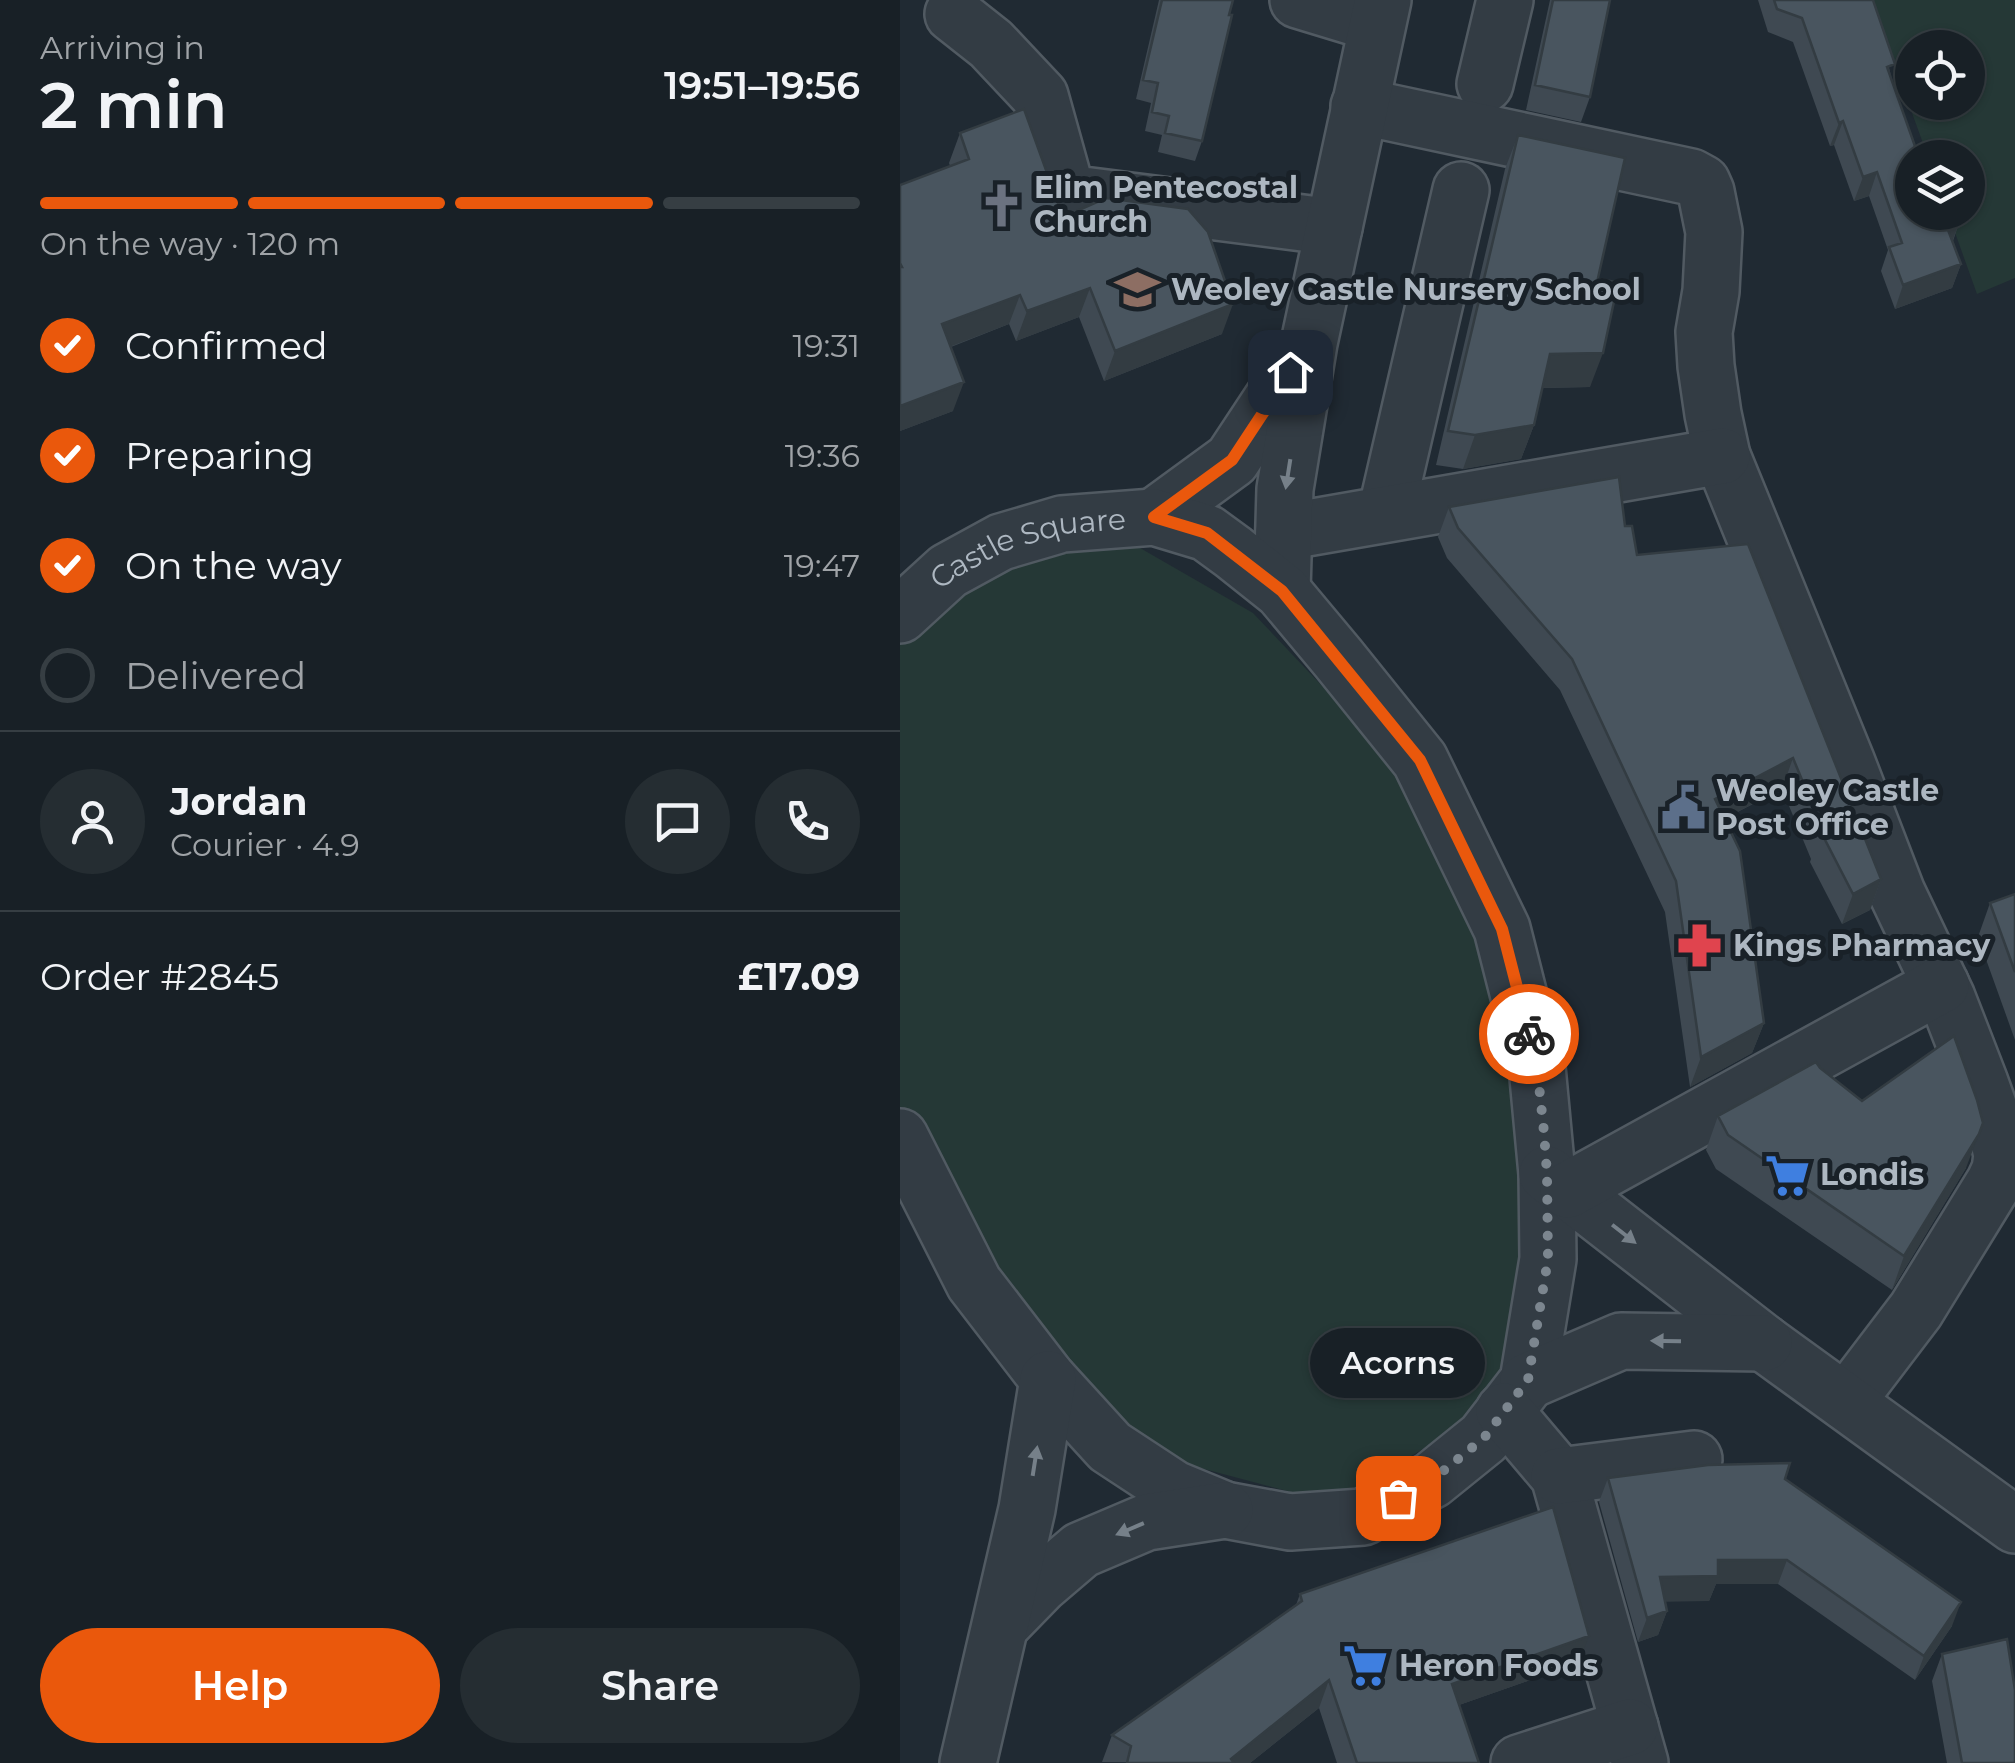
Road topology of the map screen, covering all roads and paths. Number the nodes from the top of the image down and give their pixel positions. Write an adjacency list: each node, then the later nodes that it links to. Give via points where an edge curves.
1 (1298, 0): 3 (street)
2 (1505, 0): 5 (street)
3 (1380, 12): 6 (street)
4 (953, 14): 8 (street, via 1040,96 1067,193)
5 (1485, 84)
6 (1359, 106): 8 (street); 10 (street, via 1702,182 1714,232 1706,366)
7 (1461, 190): 11 (street)
8 (1334, 227): 9 (street)
9 (1309, 343): 12 (street, via 1232,460); 13 (street, one-way to 13)
10 (1722, 456): 11 (street); 16 (street, via 1897,893)
11 (1386, 513): 13 (street)
12 (1154, 517): 14 (street, Castle Square, via 1207,533); 15 (street, Castle Square, via 1062,524 1000,542 948,571)
13 (1284, 532): 14 (street)
14 (1282, 591): 18 (street, Castle Square, via 1420,760 1502,929)
15 (901, 613)
16 (1941, 985): 18 (street); 22 (street, via 1995,1125 2000,1170 1916,1310)
17 (900, 1137): 20 (street, via 974,1282)
18 (1558, 1182): 19 (street, one-way to 19); 21 (street, Castle Square, via 1548,1259)
19 (1764, 1342): 21 (street, one-way to 21, via 1621,1340); 22 (street)
20 (1048, 1379): 25 (street, via 1110,1447 1174,1489); 27 (street, one-way to 20)
21 (1516, 1396): 24 (street); 25 (street, via 1484,1438 1432,1480 1363,1517 1290,1522)
22 (1846, 1402): 26 (street)
23 (1694, 1460): 24 (street)
24 (1558, 1476): 28 (street)
25 (1226, 1510): 27 (street, one-way to 27, via 1148,1522 1080,1550)
26 (2015, 1525)
27 (1001, 1625): 29 (street)
28 (1635, 1745): 30 (street)
29 (968, 1763)
30 (1519, 1763)

